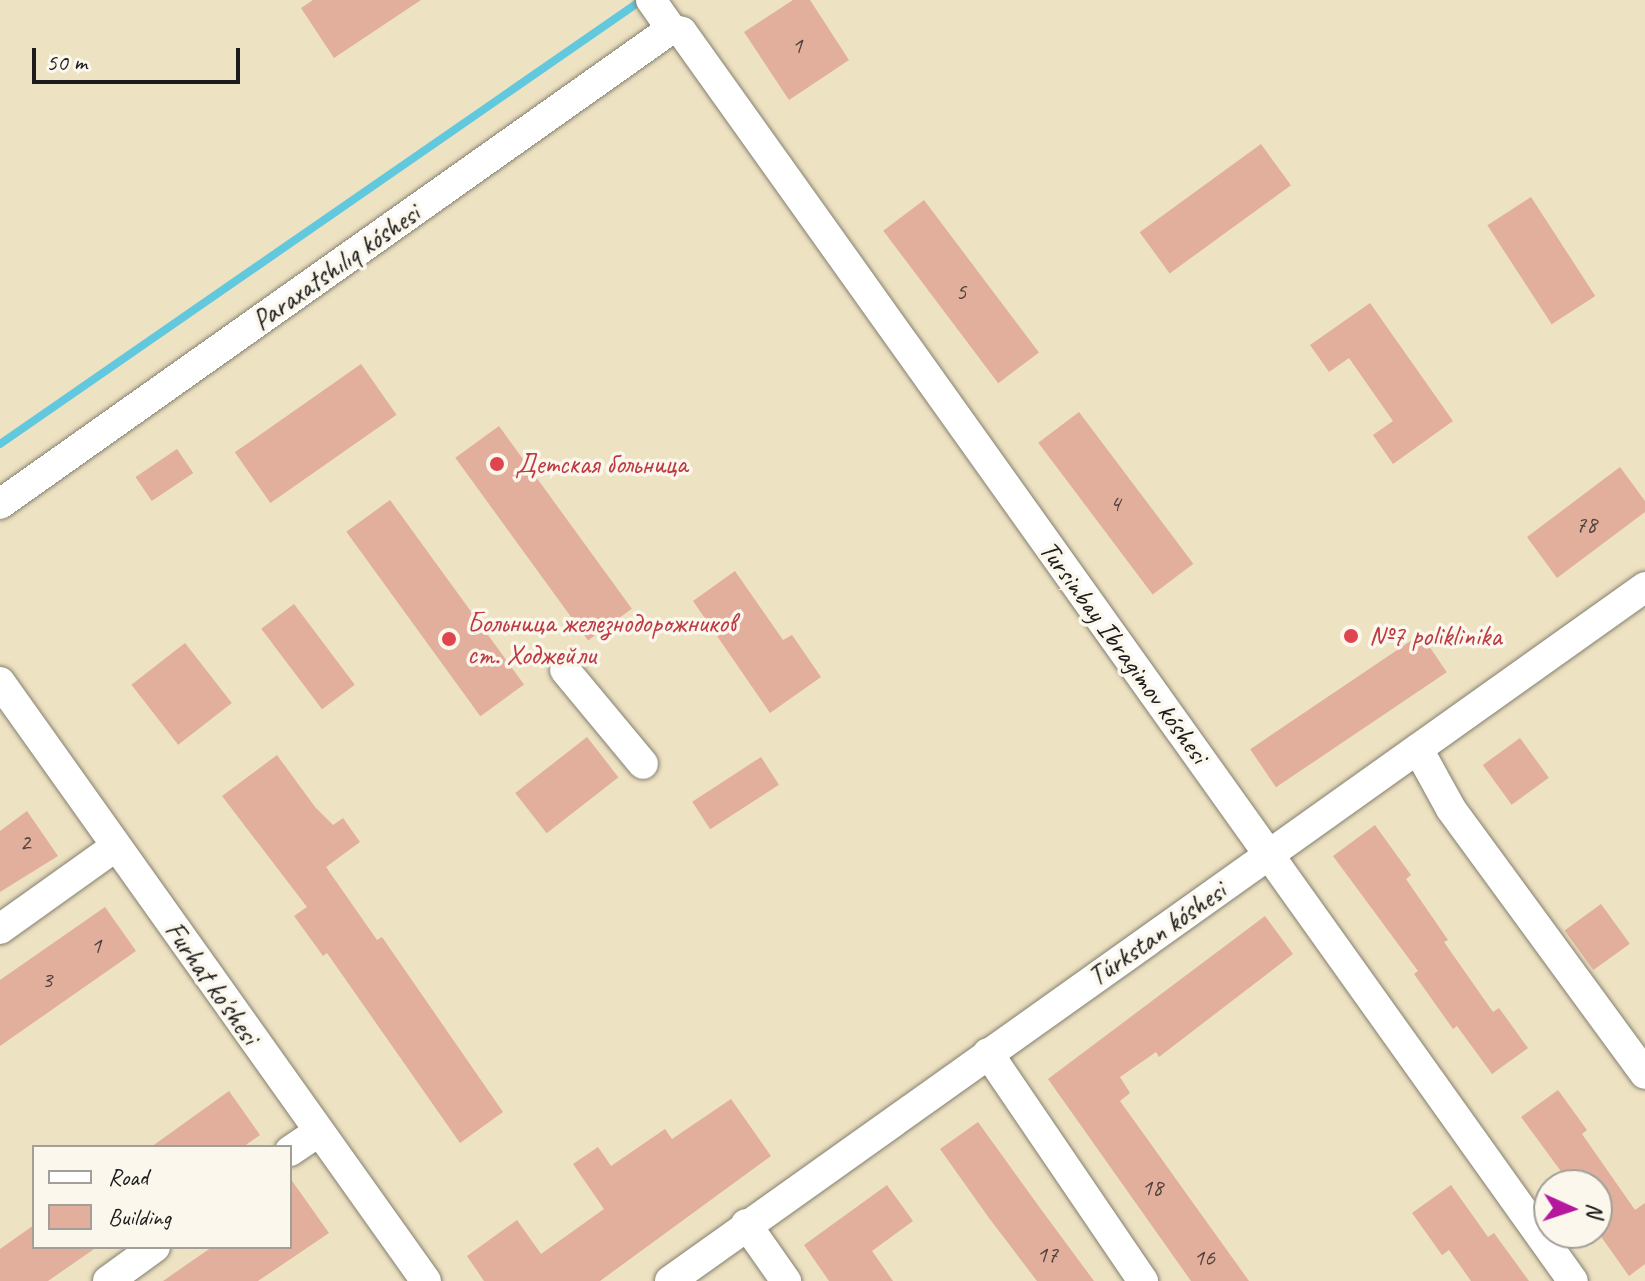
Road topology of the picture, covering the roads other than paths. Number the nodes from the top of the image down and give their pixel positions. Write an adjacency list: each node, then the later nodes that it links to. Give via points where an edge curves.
1 (651, 0): 2 (street, Tursinbay Ibragimov kóshesi)
2 (671, 29): 3 (street, Paraxatshılıq kóshesi); 10 (street, Tursinbay Ibragimov kóshesi, via 682,32)
3 (0, 504)
4 (1645, 587): 7 (street, Túrkstan kóshesi)
5 (565, 670): 8 (street)
6 (0, 682): 9 (street, Furhat ko'shesi)
7 (1418, 749): 10 (street, Túrkstan kóshesi); 13 (street, via 1451,809)
8 (643, 764)
9 (115, 847): 11 (street); 14 (street, Furhat ko'shesi)
10 (1269, 855): 12 (street, Túrkstan kóshesi); 23 (street, Tursinbay Ibragimov kóshesi)
11 (0, 929)
12 (988, 1053): 16 (street, Túrkstan kóshesi); 22 (street)
13 (1645, 1074)
14 (318, 1132): 15 (street); 19 (street, Furhat ko'shesi)
15 (292, 1150)
16 (746, 1224): 20 (street, Túrkstan kóshesi); 21 (street)
17 (152, 1249): 18 (street)
18 (108, 1281)
19 (426, 1281)
20 (670, 1281)
21 (786, 1281)
22 (1143, 1281)
23 (1573, 1281)

